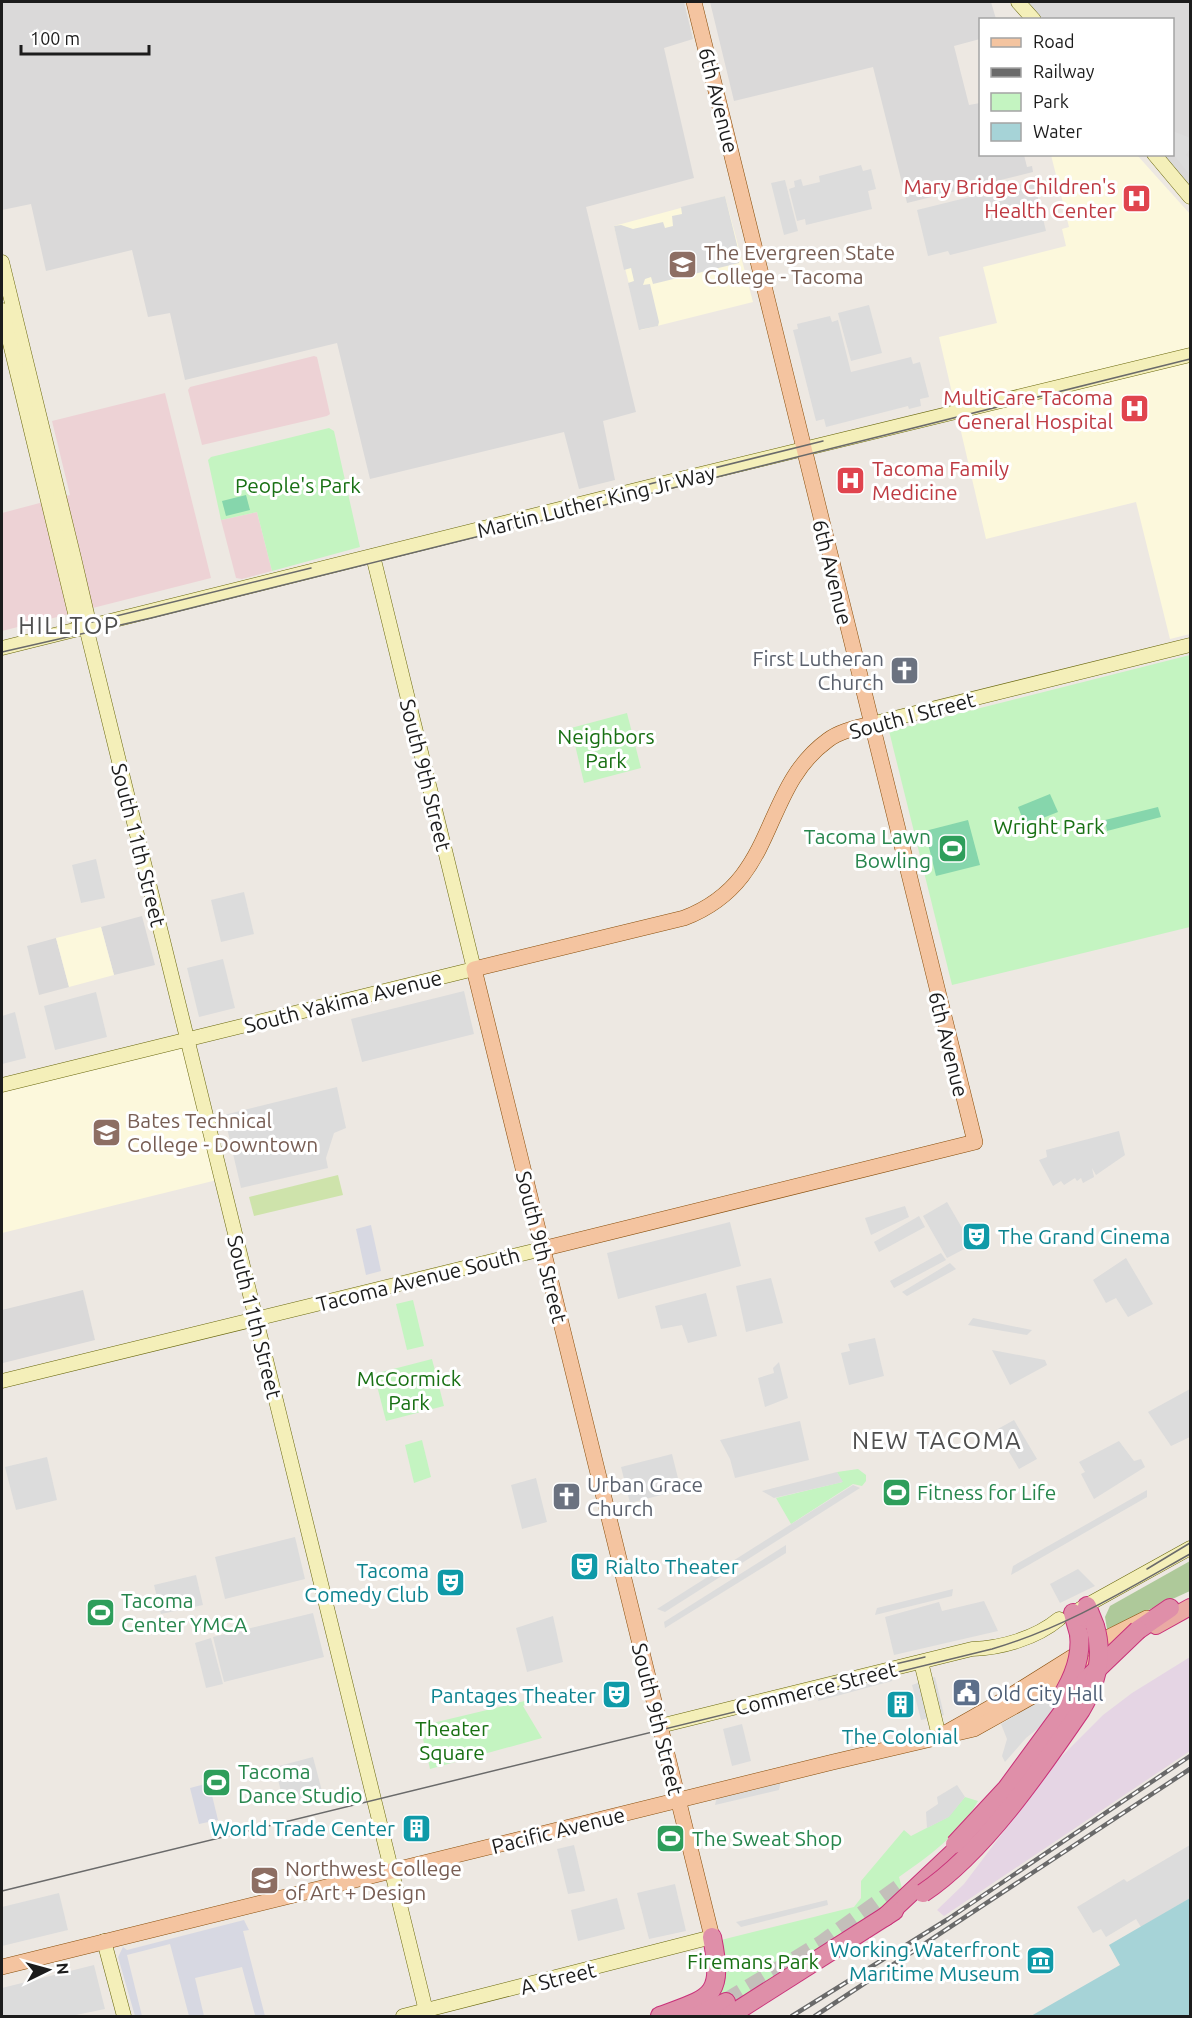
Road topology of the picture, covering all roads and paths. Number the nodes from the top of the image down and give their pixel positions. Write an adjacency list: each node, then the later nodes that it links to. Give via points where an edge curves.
1 (694, 2): 9 (main road, 6th Avenue)
2 (1018, 2): 3 (main road)
3 (1032, 18)
4 (1156, 156): 5 (main road)
5 (1191, 197)
6 (2, 262): 11 (main road, South 11th Street, via 87,614)
7 (2, 310): 11 (main road, South 11th Street, via 76,616)
8 (1191, 355): 9 (main road, Martin Luther King Jr Way)
9 (803, 451): 10 (main road, Martin Luther King Jr Way); 14 (main road, 6th Avenue)
10 (373, 556): 11 (main road, Martin Luther King Jr Way); 16 (main road, South 9th Street)
11 (86, 625): 13 (main road, Martin Luther King Jr Way); 17 (main road, South 11th Street)
12 (1191, 645): 14 (main road, South I Street)
13 (2, 648)
14 (871, 724): 15 (main road, South I Street, via 834,736 808,758 738,884 713,905); 19 (main road, 6th Avenue)
15 (684, 918): 16 (main road, South Yakima Avenue)
16 (474, 969): 17 (main road, South Yakima Avenue); 20 (main road, South 9th Street)
17 (187, 1040): 18 (main road, South Yakima Avenue); 21 (main road, South 11th Street)
18 (2, 1085)
19 (975, 1142): 20 (main road, Tacoma Avenue South)
20 (542, 1249): 21 (main road, Tacoma Avenue South); 32 (main road, South 9th Street)
21 (255, 1319): 22 (main road, Tacoma Avenue South); 36 (main road, South 11th Street)
22 (2, 1381)
23 (1191, 1548): 27 (main road)
24 (1191, 1598): 26 (highway)
25 (1191, 1607): 29 (highway)
26 (1170, 1608): 29 (highway); 33 (main road, Pacific Avenue, via 1100,1640)
27 (1073, 1613): 28 (highway); 30 (main road, Commerce Street, via 987,1640); 30 (main road, Commerce Street, via 1041,1632 1013,1642)
28 (1087, 1630): 35 (highway, bridge, via 1067,1688); 38 (highway, bridge, via 1099,1643 1099,1662 1093,1687 1081,1710 974,1851 924,1893)
29 (1140, 1632): 33 (main road, Pacific Avenue, via 974,1730); 35 (highway, bridge, via 1087,1679 1007,1788); 38 (highway, via 1133,1647 1099,1676 1000,1804 924,1883)
30 (972, 1649): 31 (main road, Commerce Street)
31 (921, 1662): 32 (main road, Commerce Street); 33 (main road)
32 (660, 1726): 34 (main road, South 9th Street)
33 (939, 1736): 34 (main road, Pacific Avenue)
34 (678, 1800): 36 (main road, Pacific Avenue); 39 (main road, South 9th Street)
35 (955, 1844): 37 (highway)
36 (392, 1871): 40 (main road, Pacific Avenue); 43 (main road, South 11th Street)
37 (903, 1886)
38 (885, 1917): 42 (highway)
39 (712, 1937): 43 (main road, A Street); 46 (highway, via 718,1969 712,1990 697,2002)
40 (104, 1941): 41 (main road, Pacific Avenue); 44 (main road)
41 (2, 1967)
42 (727, 2009): 47 (highway)
43 (426, 2011): 45 (main road, A Street)
44 (123, 2015)
45 (404, 2016)
46 (660, 2016)
47 (696, 2016)

